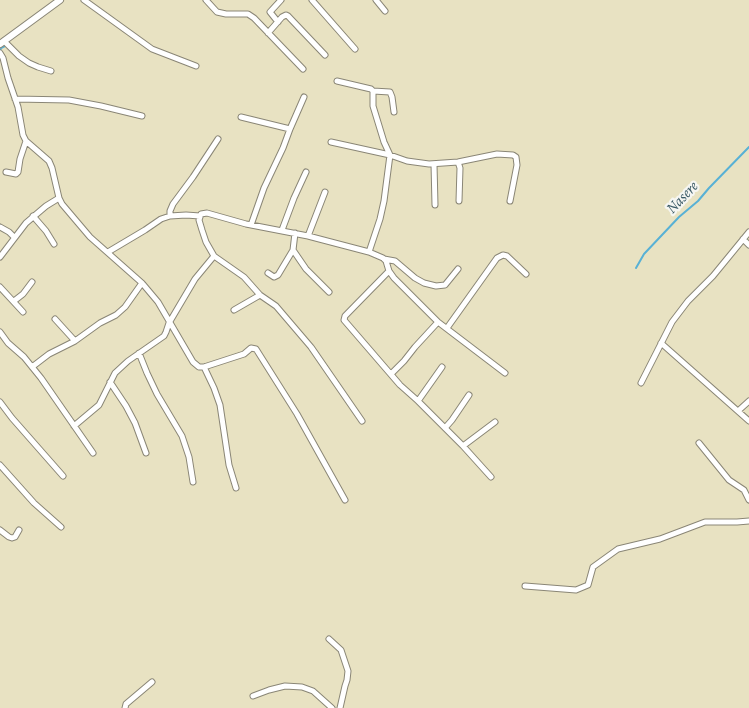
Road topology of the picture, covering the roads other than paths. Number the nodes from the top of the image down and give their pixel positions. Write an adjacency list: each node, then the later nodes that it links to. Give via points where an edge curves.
1 (60, 0): 10 (street)
2 (84, 0): 14 (street, via 152,48)
3 (206, 0): 9 (street, via 217,12 248,14)
4 (281, 0): 8 (street, via 270,12)
5 (312, 0): 11 (street)
6 (376, 0): 7 (street)
7 (385, 11)
8 (278, 22): 9 (street); 13 (street, via 288,16)
9 (268, 33): 15 (street)
10 (2, 42): 16 (street, via 29,62)
11 (355, 49)
12 (0, 53): 20 (street)
13 (325, 55)
14 (196, 66)
15 (303, 69)
16 (51, 71)
17 (337, 81): 18 (street)
18 (373, 91): 21 (street, via 390,92); 28 (street, via 373,106)
19 (304, 97): 24 (street)
20 (15, 99): 22 (street, via 68,100); 26 (street)
21 (394, 112)
22 (142, 116)
23 (241, 117): 24 (street)
24 (290, 129): 41 (street)
25 (218, 139): 39 (street, via 173,204)
26 (26, 141): 31 (street, via 18,172); 34 (street, via 50,161)
27 (331, 142): 28 (street)
28 (390, 155): 30 (street); 53 (street, via 384,201)
29 (458, 162): 30 (street); 35 (street); 36 (street, via 497,154 516,157)
30 (434, 164): 37 (street)
31 (6, 172)
32 (306, 172): 43 (street)
33 (325, 192): 46 (street)
34 (59, 198): 38 (street); 52 (street, via 90,237)
35 (459, 201)
36 (510, 201)
37 (435, 205)
38 (33, 216): 47 (street); 49 (street)
39 (170, 216): 40 (street); 52 (street)
40 (200, 216): 41 (street, via 207,213); 54 (street, via 206,242)
41 (252, 225): 43 (street)
42 (0, 227): 47 (street)
43 (282, 230): 45 (street)
44 (749, 232): 48 (street)
45 (295, 233): 46 (street); 51 (street)
46 (308, 236): 53 (street)
47 (14, 237): 55 (street)
48 (744, 239): 50 (street); 75 (street, via 688,301)
49 (54, 244)
50 (749, 245)
51 (293, 250): 59 (street, via 278,276); 64 (street)
52 (108, 252): 62 (street)
53 (369, 252): 56 (street)
54 (214, 256): 65 (street, via 244,277); 71 (street, via 195,279)
55 (0, 257)
56 (384, 259): 57 (street, via 395,261 415,278 436,286 445,285); 58 (street)
57 (458, 269)
58 (389, 271): 70 (street); 81 (street, via 344,318)
59 (268, 273)
60 (526, 274): 72 (street, via 507,256 497,258)
61 (32, 282): 66 (street)
62 (142, 283): 71 (street, via 158,302); 74 (street, via 116,315)
63 (0, 286): 66 (street)
64 (329, 292)
65 (260, 294): 67 (street); 89 (street, via 276,306 311,347)
66 (14, 300): 68 (street)
67 (234, 310)
68 (23, 312)
69 (55, 319): 74 (street)
70 (438, 322): 72 (street); 81 (street)
71 (169, 323): 76 (street, via 164,336); 78 (street, via 192,362)
72 (447, 328): 80 (street)
73 (0, 332): 77 (street)
74 (75, 342): 77 (street, via 49,354)
75 (660, 343): 83 (street); 88 (street)
76 (139, 353): 82 (street, via 115,372); 101 (street, via 157,394 182,436)
77 (32, 367): 92 (street)
78 (204, 367): 102 (street, via 220,405 229,465); 103 (street, via 244,354 251,348 256,349)
79 (442, 367): 85 (street)
80 (504, 373)
81 (392, 374): 85 (street)
82 (110, 382): 92 (street, via 99,405); 96 (street, via 135,423)
83 (641, 383)
84 (470, 395): 93 (street)
85 (418, 401): 93 (street)
86 (749, 401): 88 (street)
87 (0, 402): 99 (street)
88 (738, 411): 90 (street)
89 (362, 421)
90 (749, 421)
91 (494, 422): 95 (street)
92 (74, 426): 97 (street)
93 (445, 428): 95 (street)
94 (699, 443): 104 (street, via 729,480 744,490)
95 (463, 446): 100 (street)
96 (146, 452)
97 (93, 453)
98 (0, 464): 106 (street, via 34,503)
99 (63, 476)
100 (491, 477)
101 (193, 482)
102 (236, 488)
103 (345, 500)
104 (749, 500)
105 (749, 520): 109 (street, via 705,522 660,539 618,549 593,567 588,585 576,590)
106 (61, 527)
107 (0, 530): 108 (street, via 9,538 15,537)
108 (19, 530)
109 (525, 586)
110 (329, 639): 115 (street, via 341,650 348,671)
111 (152, 682): 113 (street)
112 (252, 696): 114 (street, via 285,686 302,687 313,691)
113 (125, 708)
114 (332, 708)
115 (340, 708)

